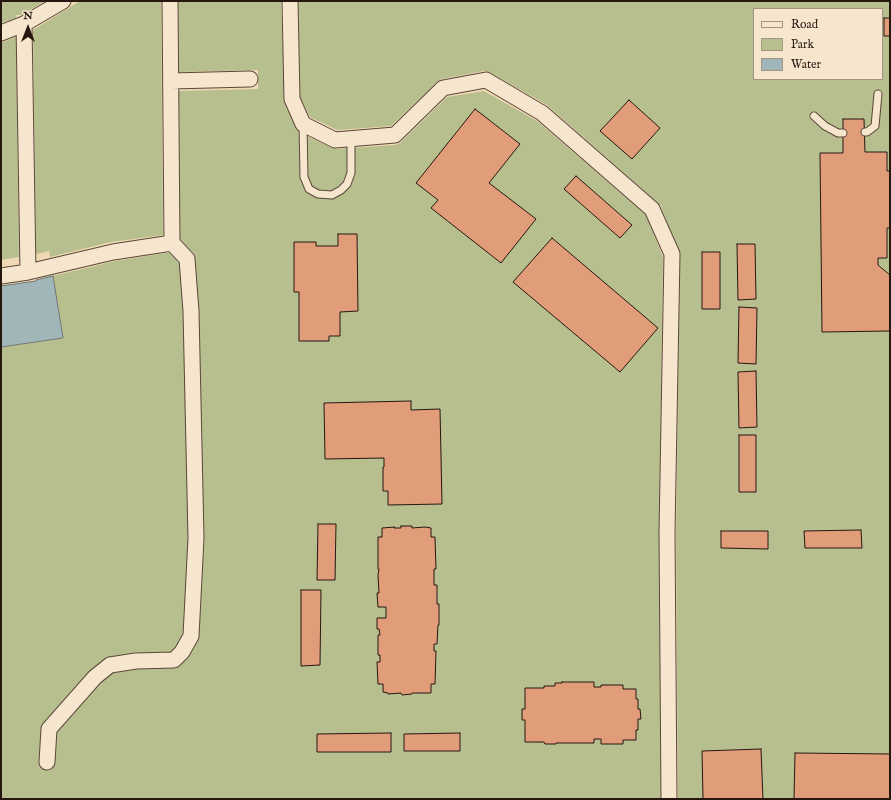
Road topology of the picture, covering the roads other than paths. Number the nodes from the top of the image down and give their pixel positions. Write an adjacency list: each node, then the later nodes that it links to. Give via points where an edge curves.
1 (63, 1): 4 (street)
2 (170, 1): 7 (street)
3 (290, 1): 10 (street, via 292,99)
4 (24, 24): 5 (street); 15 (street)
5 (1, 33)
6 (250, 79): 7 (street)
7 (171, 81): 14 (street)
8 (878, 94): 11 (lane, via 875,126)
9 (814, 116): 12 (lane, via 825,126)
10 (303, 124): 13 (street, via 335,140); 13 (lane, via 304,177 309,188 318,194 332,195 347,184 351,173)
11 (864, 132)
12 (843, 133)
13 (350, 138): 18 (street, via 395,136 443,88 486,80 542,113 652,209 672,254 667,532)
14 (172, 243): 15 (street, via 113,252); 17 (street, via 187,259 191,311 196,538 191,636 174,660 110,665 95,677 49,729)
15 (28, 272): 16 (street)
16 (1, 276)
17 (47, 762)
18 (669, 799)

